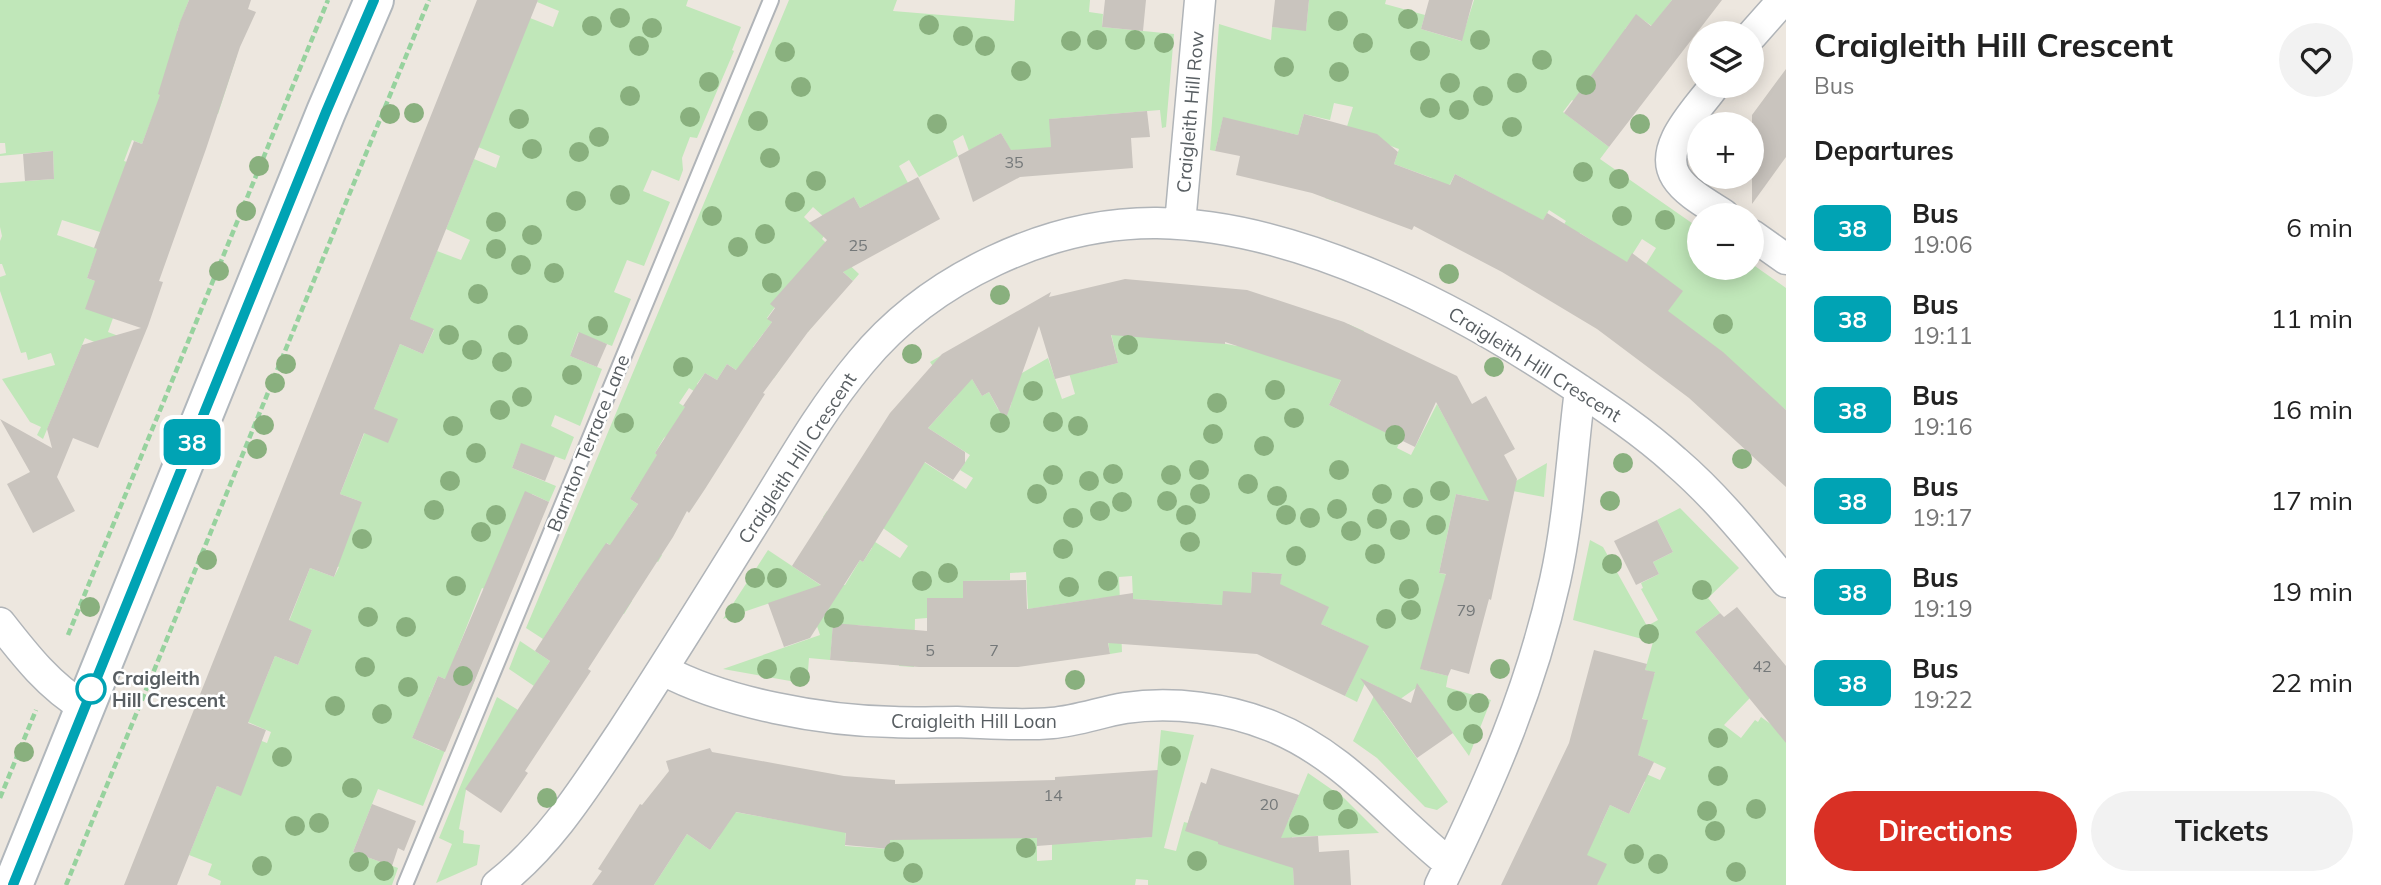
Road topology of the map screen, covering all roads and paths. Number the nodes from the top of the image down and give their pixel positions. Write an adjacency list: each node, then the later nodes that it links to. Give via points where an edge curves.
1 (328, 0): 16 (path)
2 (374, 0): 18 (main road)
3 (429, 0): 23 (path)
4 (771, 0): 24 (lane, Barnton Terrace Lane)
5 (1200, 0): 10 (street, Craigleith Hill Row)
6 (1783, 4): 7 (street)
7 (1764, 23)
8 (1705, 98): 9 (street, via 1679,134 1671,150 1671,166 1681,183)
9 (1708, 203)
10 (1180, 224): 13 (street, Craigleith Hill Crescent, via 1276,242 1371,275 1470,321); 17 (street, Craigleith Hill Crescent, via 1068,233 1032,246 968,274 893,329 862,360 816,422)
11 (1764, 243): 12 (street)
12 (1786, 259)
13 (1580, 390): 14 (street, Craigleith Hill Crescent, via 1631,424 1688,472); 21 (street, via 1563,540 1538,652 1501,756)
14 (1786, 582)
15 (0, 623): 18 (street, via 41,673)
16 (68, 635)
17 (663, 670): 21 (street, Craigleith Hill Loan, via 704,688 792,711 893,723 1055,723 1153,705 1230,713 1290,734 1341,765); 25 (street, Craigleith Hill Crescent, via 569,809 536,850)
18 (84, 707): 22 (main road)
19 (36, 710): 20 (path)
20 (0, 798)
21 (1445, 874)
22 (13, 885)
23 (66, 885)
24 (405, 885)
25 (497, 885)

